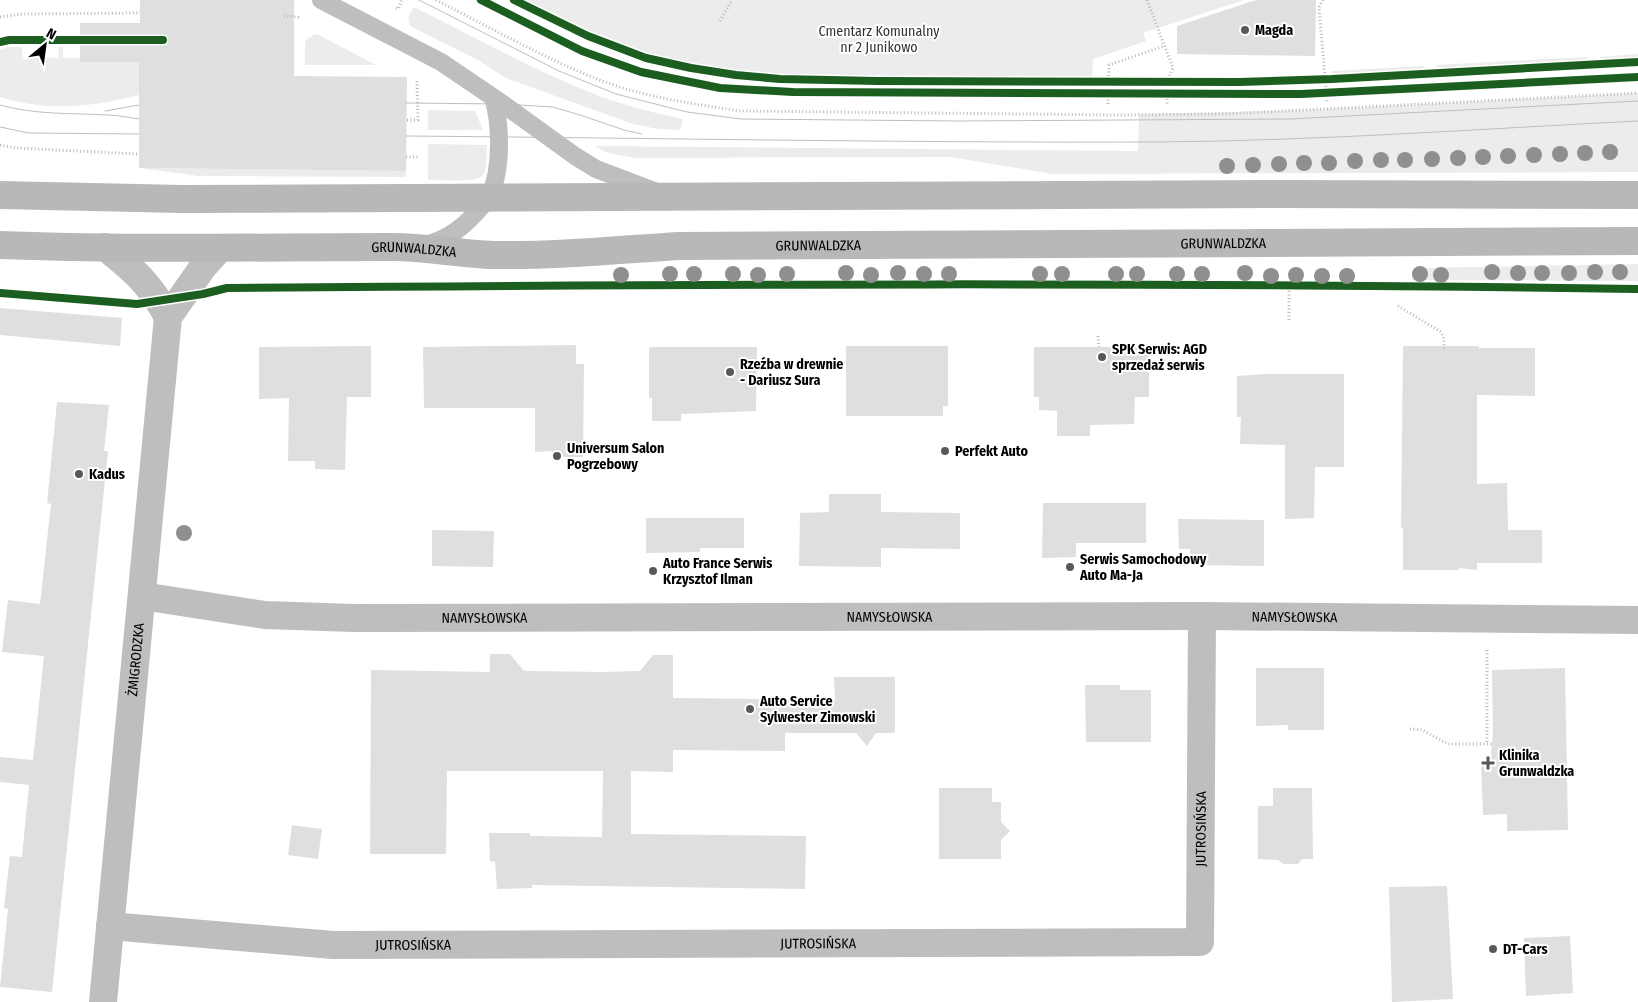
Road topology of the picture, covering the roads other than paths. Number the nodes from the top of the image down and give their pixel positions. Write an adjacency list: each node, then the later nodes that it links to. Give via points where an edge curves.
1 (321, 0): 2 (lane, via 441,62)
2 (493, 97): 5 (lane, via 499,138 496,178); 6 (lane, via 596,169 646,189)
3 (0, 195): 5 (street, via 182,199)
4 (1638, 195): 6 (street)
5 (490, 197): 6 (street); 10 (lane, via 455,232)
6 (679, 197)
7 (1638, 242): 10 (street, GRUNWALDZKA, via 678,246 536,255 450,252)
8 (0, 245): 9 (street, GRUNWALDZKA)
9 (105, 247): 11 (street, GRUNWALDZKA); 12 (street, via 147,284)
10 (417, 247): 11 (street, GRUNWALDZKA)
11 (220, 248): 12 (street, ŻMIGRODZKA, via 202,267)
12 (168, 317): 13 (street, ŻMIGRODZKA)
13 (142, 596): 14 (street, NAMYSŁOWSKA, via 265,614 354,618); 16 (street, ŻMIGRODZKA)
14 (1202, 616): 15 (street, NAMYSŁOWSKA); 16 (street, JUTROSIŃSKA, via 1200,942 333,946)
15 (1638, 620)
16 (110, 926): 17 (street, ŻMIGRODZKA)
17 (103, 1002)

